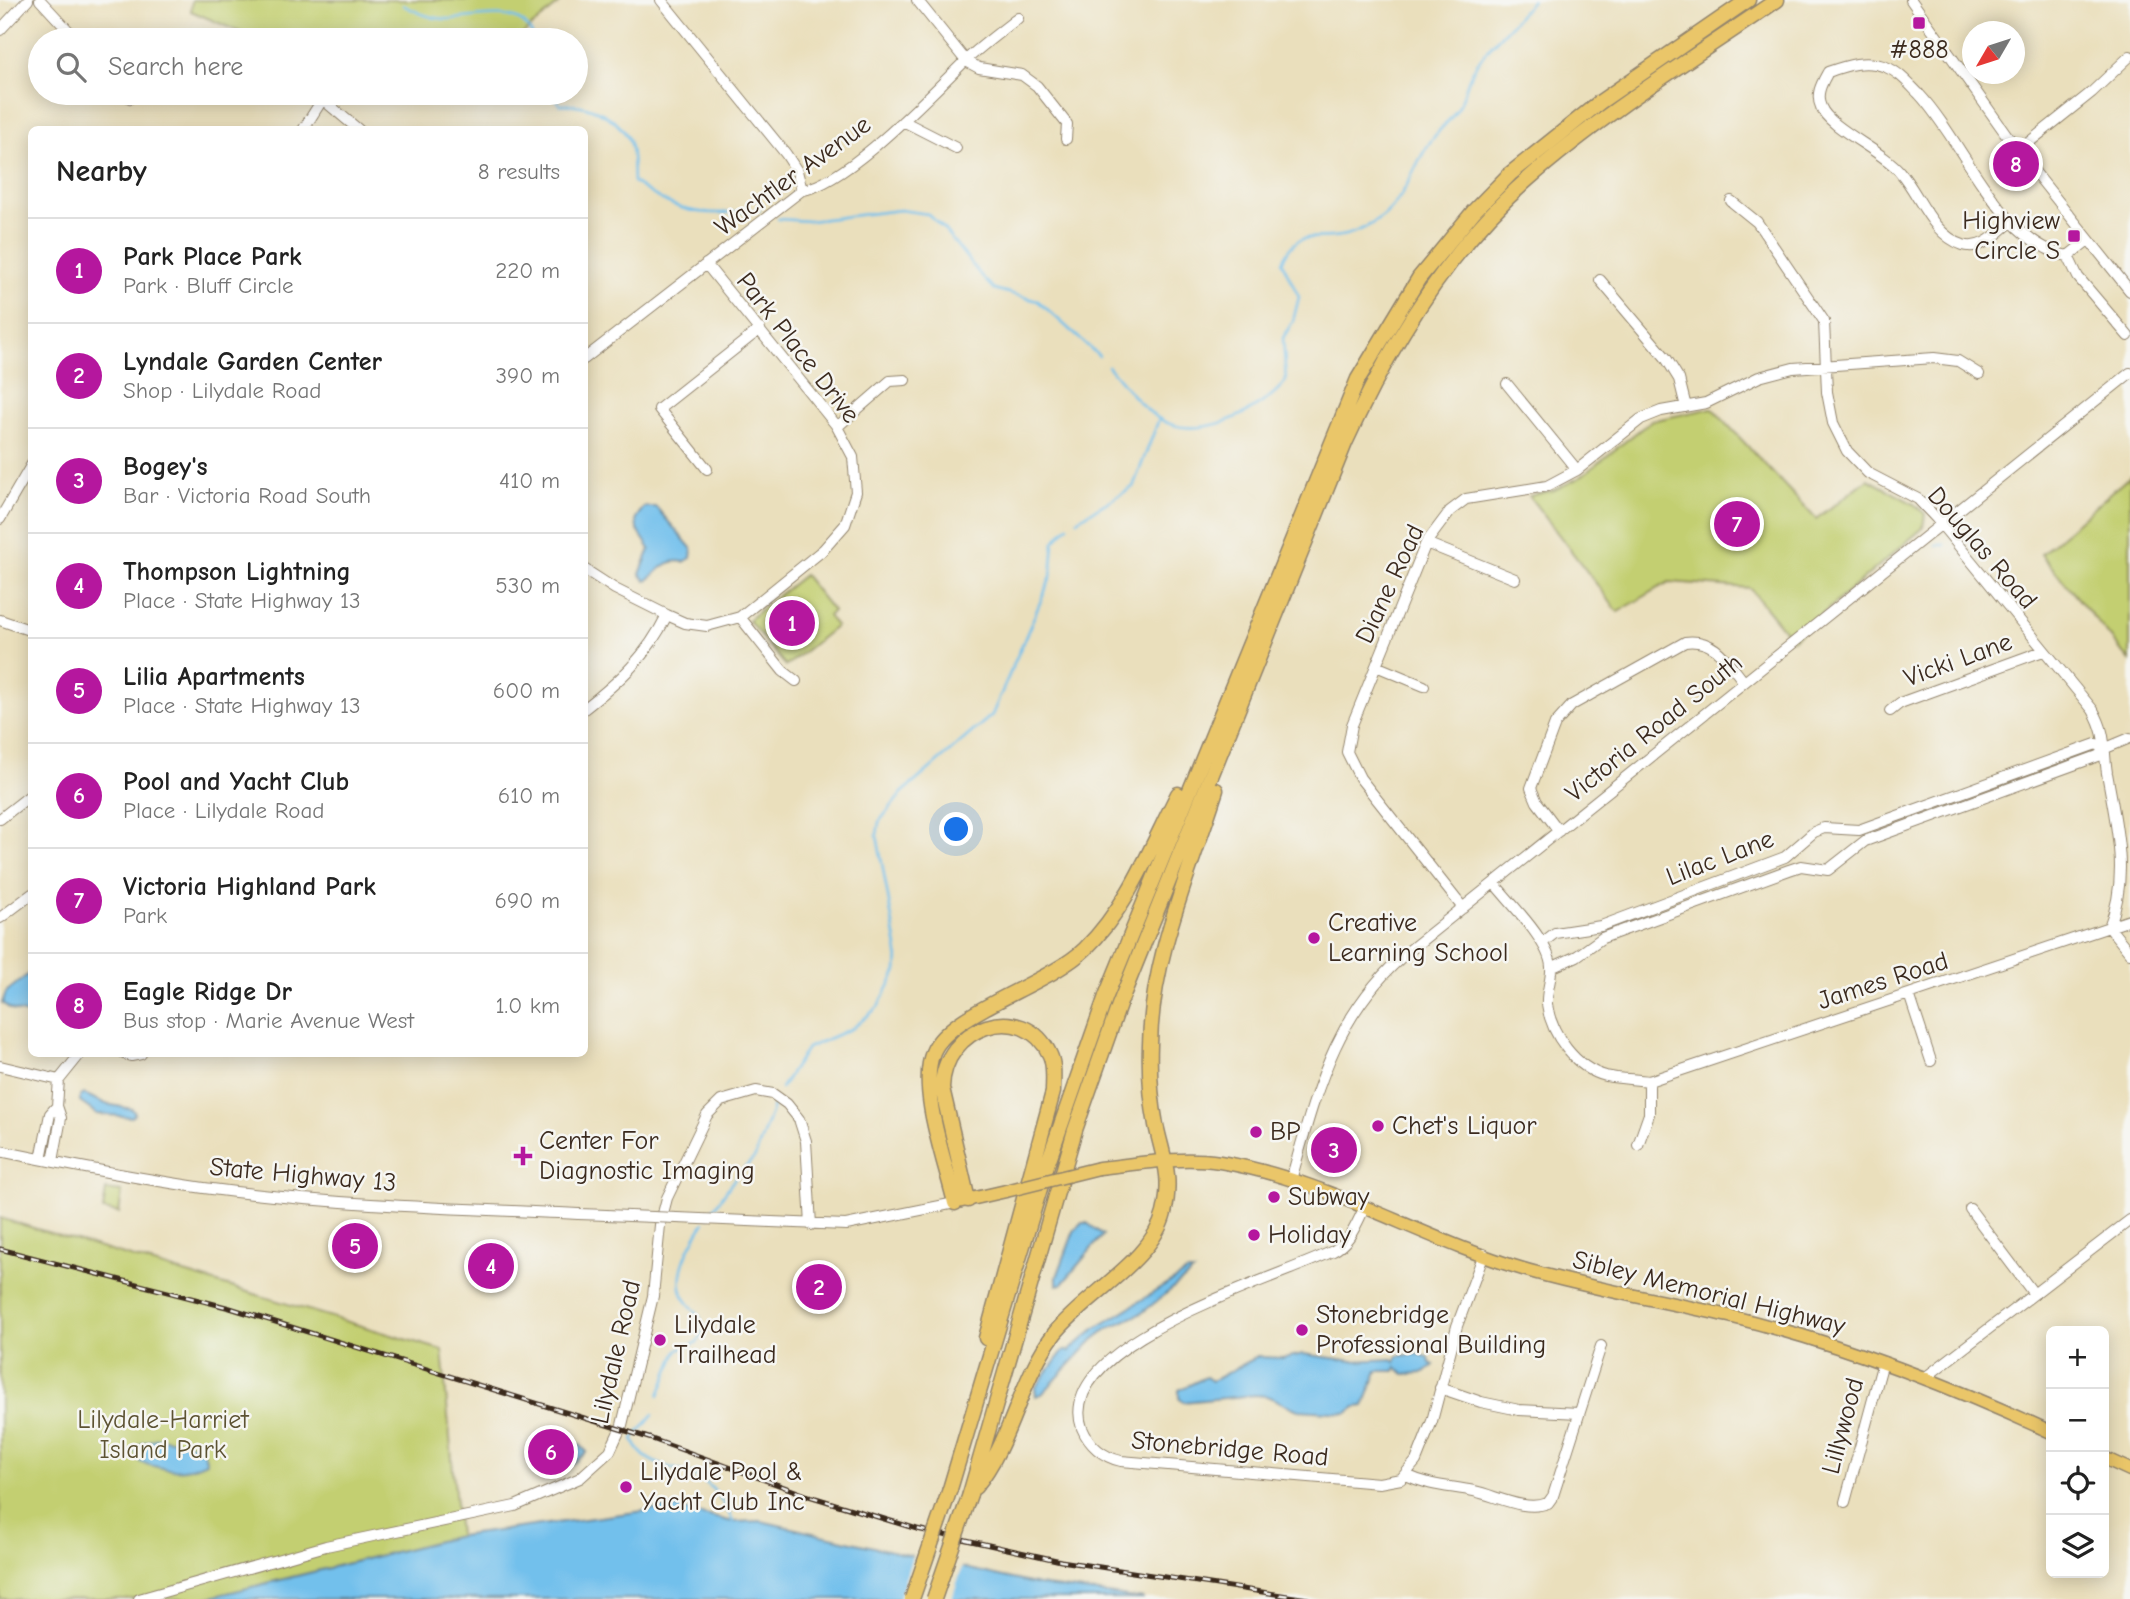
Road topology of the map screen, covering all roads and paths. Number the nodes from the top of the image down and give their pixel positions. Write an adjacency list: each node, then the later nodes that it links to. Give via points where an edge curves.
1 (28, 0): 10 (street)
2 (40, 0): 9 (street)
3 (661, 0): 21 (street, via 786,154)
4 (917, 0): 12 (street)
5 (1748, 0): 59 (highway, via 1600,102 1510,174 1419,278 1358,379)
6 (1777, 0): 56 (highway, via 1589,129 1527,180 1481,226 1433,287 1373,381)
7 (1911, 0): 20 (street)
8 (1018, 18): 12 (street, Wachtler Avenue)
9 (66, 28)
10 (0, 30)
11 (2130, 55): 20 (street)
12 (966, 61): 15 (street, Wachtler Avenue); 18 (street, via 979,68 1022,75 1037,86 1067,124)
13 (315, 105): 16 (street)
14 (329, 105): 17 (street)
15 (904, 121): 19 (street); 21 (street, Wachtler Avenue, via 832,178 814,189)
16 (305, 126)
17 (354, 126)
18 (1066, 139)
19 (956, 148)
20 (2018, 151): 24 (street)
21 (802, 190): 26 (street, Wachtler Avenue)
22 (1731, 201): 32 (street, Douglas Road, via 1757,222 1824,321)
23 (2010, 223): 23 (street, via 1985,243 1965,246 1949,236 1927,214 1900,172 1821,108 1819,88 1829,72 1866,62 1887,67 1905,79 1949,131); 25 (street, via 2055,254)
24 (2088, 240): 25 (street); 28 (street)
25 (2068, 256): 30 (street, via 2078,276)
26 (706, 264): 29 (street, Park Place Drive); 31 (street, Wachtler Avenue)
27 (1600, 281): 37 (street, via 1666,358 1679,379)
28 (2130, 291)
29 (760, 329): 38 (street, Park Place Drive); 39 (street, via 659,409)
30 (2128, 336)
31 (588, 357)
32 (1827, 365): 34 (street, Diane Road, via 1934,358 1958,361); 37 (street, Diane Road, via 1759,377 1706,403); 43 (street, Douglas Road, via 1833,423 1847,451 1868,473 1918,499)
33 (2130, 373): 43 (street, Victoria Road South)
34 (1979, 374)
35 (905, 380): 38 (street, via 890,381)
36 (1507, 384): 40 (street)
37 (1686, 407): 40 (street, Diane Road, via 1641,419)
38 (837, 427): 48 (street, Park Place Drive, via 853,457 856,492 845,525 823,550)
39 (707, 469)
40 (1577, 470): 44 (street, Diane Road, via 1548,486 1466,499 1450,511)
41 (28, 471): 42 (street)
42 (0, 519)
43 (1941, 525): 51 (street, Douglas Road); 54 (street, Victoria Road South)
44 (1426, 543): 46 (street); 52 (street, Diane Road)
45 (588, 572): 47 (street, Park Place Drive)
46 (1515, 579)
47 (667, 615): 48 (street, Park Place Drive, via 707,626); 57 (street, via 654,642 627,676)
48 (740, 617): 53 (street)
49 (0, 620): 50 (street)
50 (28, 630)
51 (2043, 651): 58 (street, Vicki Lane); 61 (street, Douglas Road, via 2092,710 2104,731)
52 (1376, 666): 55 (street); 67 (street, Diane Road, via 1352,724 1347,752 1360,778)
53 (796, 681)
54 (1744, 682): 64 (street, Victoria Road South); 64 (street, via 1717,648 1699,640 1685,642 1572,705 1555,724 1531,788)
55 (1424, 686)
56 (1243, 703): 84 (highway, via 1155,990 1149,1046 1156,1125); 104 (highway, via 1119,1005 1075,1130)
57 (588, 706)
58 (1890, 711)
59 (1220, 712): 87 (highway, via 1126,897 1107,925 1057,972 965,1018 946,1032 933,1051 930,1095); 102 (highway, via 1106,996 1059,1127)
60 (2130, 738): 61 (street, Lilac Lane)
61 (2106, 748): 70 (street, Douglas Road, via 2123,865 2120,896); 71 (street, Lilac Lane, via 2096,744 1859,830 1824,828 1784,857 1601,926 1555,933); 73 (street, Lilac Lane, via 2098,755 1865,841 1828,870 1801,866 1789,870 1602,938)
62 (28, 797): 63 (street)
63 (0, 819)
64 (1559, 831): 65 (street, Victoria Road South)
65 (1494, 883): 67 (street, Victoria Road South); 71 (street)
66 (28, 897): 68 (street)
67 (1463, 908): 86 (street, Victoria Road South, via 1375,983 1350,1017 1331,1053)
68 (0, 918)
69 (2130, 920): 70 (street, James Road)
70 (2109, 927): 72 (street); 74 (street, James Road)
71 (1542, 943): 73 (street)
72 (2130, 953)
73 (1551, 968): 79 (street, via 1547,1005 1553,1028 1566,1048 1604,1075)
74 (1909, 994): 76 (street); 79 (street, James Road)
75 (78, 1057): 78 (street)
76 (1931, 1061)
77 (0, 1066): 78 (street)
78 (59, 1080): 80 (street)
79 (1648, 1081): 81 (street, via 1649,1114)
80 (57, 1106): 83 (street, via 50,1114); 85 (street, via 61,1118)
81 (1638, 1145)
82 (0, 1151): 83 (street, State Highway 13)
83 (41, 1159): 85 (street, State Highway 13)
84 (1167, 1160): 86 (main road, Sibley Memorial Highway, via 1217,1162); 87 (main road, Sibley Memorial Highway, bridge, via 1099,1168); 104 (highway, via 1167,1199 1156,1231 1139,1254 1076,1309 1053,1336 1020,1394 988,1472)
85 (53, 1161): 91 (street, State Highway 13, bridge, via 191,1186 370,1204)
86 (1291, 1180): 88 (main road, Sibley Memorial Highway)
87 (961, 1201): 91 (street, State Highway 13, via 883,1219); 102 (highway, via 943,1074 953,1049 974,1031 999,1024 1013,1026 1034,1035 1051,1056 1053,1092 959,1431)
88 (1364, 1209): 92 (main road, Sibley Memorial Highway); 103 (street, Stonebridge Road, via 1350,1237 1334,1251 1221,1295 1123,1349 1087,1387 1080,1420 1097,1450 1121,1461 1379,1483)
89 (1970, 1209): 93 (street)
90 (2130, 1220): 93 (street)
91 (811, 1226): 106 (street, Lilydale Road, via 807,1141 799,1119 773,1094 756,1091 721,1101 707,1115 667,1198 653,1296 622,1425 610,1451 580,1479 515,1506 326,1546)
92 (1483, 1254): 95 (main road, Sibley Memorial Highway, via 1582,1286 1729,1316); 97 (street)
93 (2034, 1294): 96 (street)
94 (1601, 1346): 98 (street)
95 (1883, 1362): 96 (main road, Sibley Memorial Highway); 105 (street, Lillywood)
96 (1926, 1377): 99 (main road, Sibley Memorial Highway)
97 (1440, 1388): 98 (street, via 1519,1410); 103 (street, via 1420,1451)
98 (1579, 1413): 103 (street, via 1553,1496 1544,1505 1428,1486)
99 (2046, 1430)
100 (2109, 1460): 101 (main road)
101 (2130, 1471)
102 (954, 1474): 107 (highway, bridge)
103 (1406, 1475)
104 (970, 1494): 108 (highway, bridge)
105 (1844, 1502)
106 (139, 1599)
107 (912, 1599)
108 (934, 1599)

